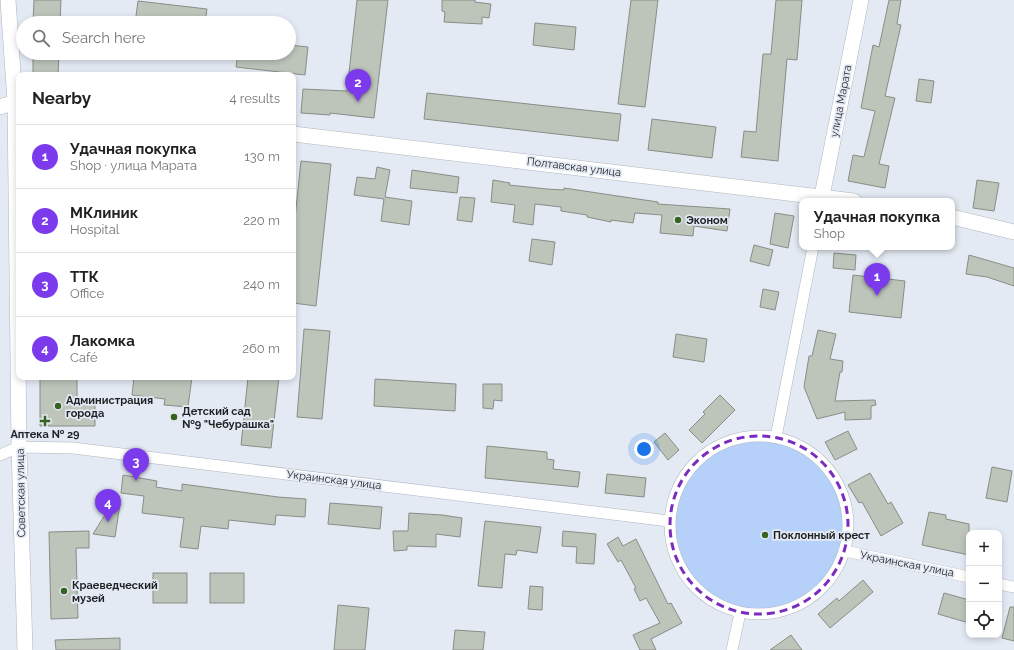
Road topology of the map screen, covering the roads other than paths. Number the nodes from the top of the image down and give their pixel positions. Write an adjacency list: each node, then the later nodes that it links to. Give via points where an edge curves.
1 (8, 0): 3 (street, Советская улица)
2 (861, 0): 8 (street, улица Марата)
3 (16, 91)
4 (16, 102): 5 (street)
5 (0, 107)
6 (296, 134): 7 (street, Полтавская улица)
7 (814, 198)
8 (822, 198)
9 (955, 218): 10 (street)
10 (1014, 232)
11 (812, 250): 13 (street)
12 (19, 380): 14 (street, Советская улица)
13 (776, 437): 16 (street, via 745,437 716,446 692,465 676,491); 17 (street, via 804,448 827,467 842,492 848,522)
14 (19, 447): 15 (street, Украинская улица); 16 (street, Украинская улица, via 73,448); 22 (street, Советская улица)
15 (0, 455)
16 (669, 521): 21 (street, via 671,546 681,570 692,585 717,605)
17 (845, 551): 18 (street, Украинская улица); 21 (street, via 834,575 816,595 793,608 767,615)
18 (966, 576)
19 (1002, 585): 20 (street)
20 (1014, 587)
21 (740, 613): 23 (street)
22 (25, 650)
23 (732, 650)

